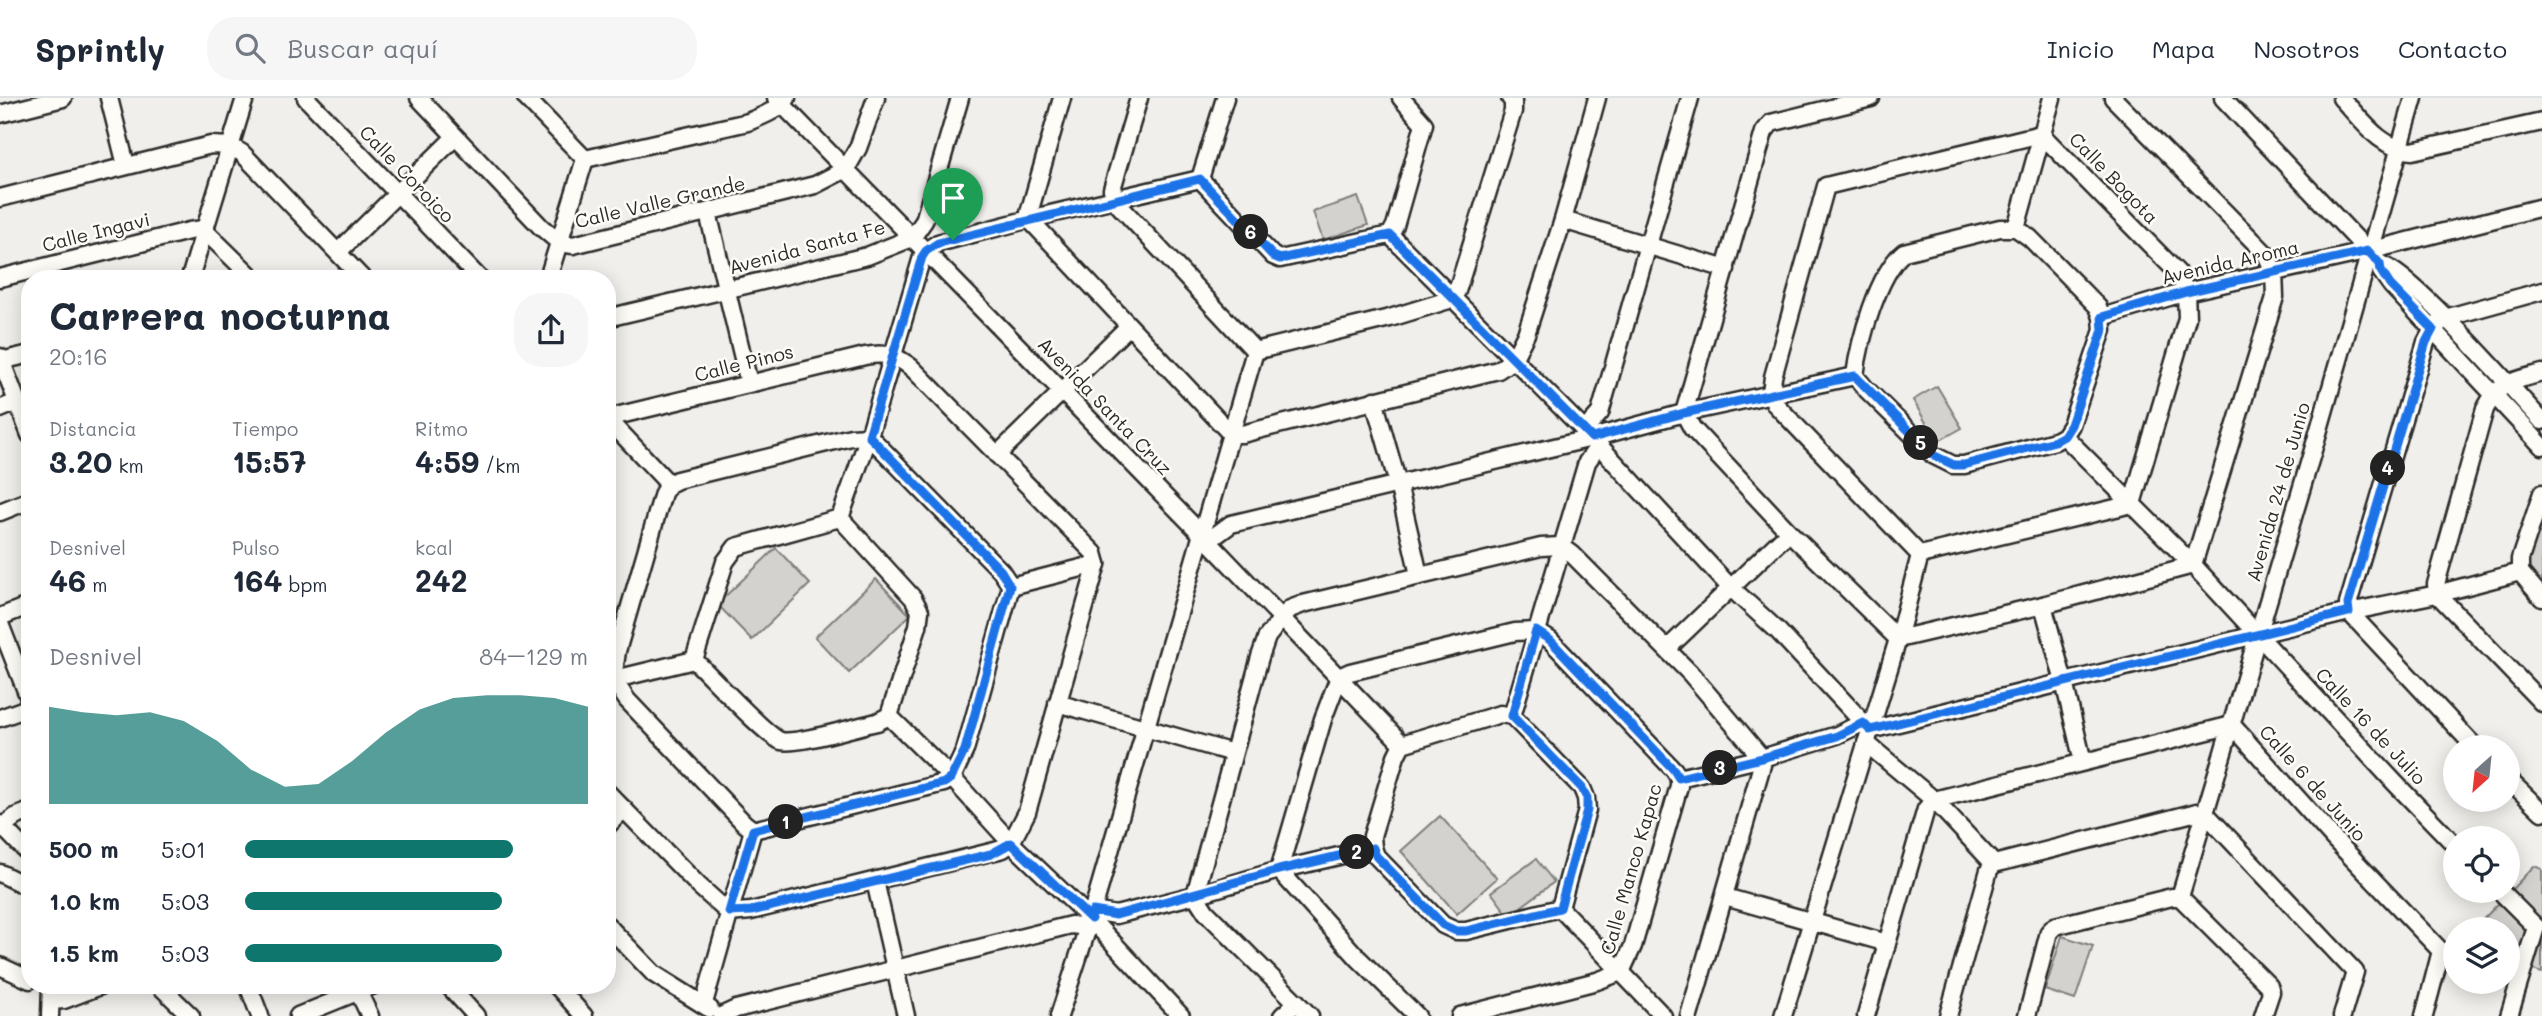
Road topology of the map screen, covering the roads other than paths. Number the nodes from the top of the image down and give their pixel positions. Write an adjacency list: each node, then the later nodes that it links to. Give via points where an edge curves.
1 (63, 98): 23 (street)
2 (109, 98): 31 (street)
3 (245, 98): 28 (street)
4 (306, 98): 34 (street, Calle Coroico)
5 (419, 98): 27 (street, Calle Valle Grande)
6 (526, 98): 30 (street)
7 (876, 98): 32 (street)
8 (960, 98): 44 (street, Avenida Santa Fe, via 924,221)
9 (1062, 98): 39 (street)
10 (1139, 98): 36 (street, via 1112,189)
11 (1225, 98): 33 (street)
12 (1401, 98): 43 (street, via 1424,124)
13 (1510, 98): 64 (street, via 1513,111)
14 (1597, 98): 40 (street)
15 (1690, 98): 46 (street)
16 (1871, 98): 51 (street, via 1771,124 1764,132)
17 (2052, 98): 26 (street)
18 (2113, 98): 58 (street, via 2266,254)
19 (2223, 98): 48 (street)
20 (2341, 98): 29 (street, via 2385,144)
21 (2414, 98): 29 (street, Avenida 24 de Junio)
22 (781, 100): 30 (street, via 768,114 748,122); 32 (street, Avenida Santa Cruz)
23 (29, 102): 24 (street)
24 (0, 114)
25 (2542, 122): 29 (street, via 2412,151)
26 (2041, 134): 41 (street); 63 (street, Calle Bogota, via 2178,273); 80 (street, Calle Bogota, via 1826,187)
27 (456, 137): 34 (street); 45 (street, Calle Valle Grande)
28 (230, 146): 31 (street, via 211,145); 42 (street); 49 (street)
29 (2398, 150): 48 (street, Avenida 24 de Junio)
30 (585, 159): 45 (street)
31 (126, 166): 35 (street)
32 (846, 169): 38 (street, Calle Valle Grande, via 815,186); 44 (street, Avenida Santa Cruz)
33 (1200, 179): 36 (street); 43 (street, via 1280,259)
34 (397, 195): 49 (street); 56 (street, Calle Coroico)
35 (0, 198)
36 (1114, 200): 39 (street); 70 (street)
37 (2542, 206): 48 (street, Avenida Aroma)
38 (708, 213): 45 (street, Calle Valle Grande, via 581,244); 61 (street)
39 (1029, 219): 47 (street, via 938,243); 68 (street)
40 (1563, 220): 46 (street); 74 (street)
41 (2016, 228): 66 (street, via 2098,307); 76 (street, via 1904,252 1894,261 1878,292)
42 (203, 229): 52 (street, Calle Ingavi); 53 (street); 54 (street)
43 (1390, 235): 64 (street)
44 (912, 238): 47 (street, Avenida Santa Cruz); 61 (street, Avenida Santa Fe, via 867,257)
45 (560, 243): 57 (street)
46 (1649, 244): 51 (street); 93 (street)
47 (926, 251): 71 (street); 79 (street, Avenida Santa Cruz)
48 (2368, 251): 50 (street); 58 (street, Avenida Aroma); 122 (street, Avenida 24 de Junio)
49 (338, 252): 55 (street)
50 (2380, 264): 67 (street, via 2392,268); 69 (street, via 2390,285)
51 (1727, 269): 86 (street)
52 (32, 270)
53 (192, 270)
54 (245, 270)
55 (355, 270)
56 (471, 270)
57 (551, 270)
58 (2274, 272): 63 (street, Avenida Aroma); 108 (street, via 2275,296)
59 (21, 273): 60 (street, Calle Ingavi)
60 (0, 278)
61 (726, 291): 65 (street, Avenida Santa Fe); 78 (street)
62 (2542, 291): 67 (street)
63 (2186, 292): 66 (street, Avenida Aroma); 100 (street, via 2187,318)
64 (1452, 299): 70 (street); 74 (street)
65 (616, 316)
66 (2102, 317): 92 (street, via 2103,330)
67 (2445, 318): 69 (street); 77 (street)
68 (1128, 327): 79 (street); 90 (street)
69 (2433, 329): 81 (street); 117 (street, via 2385,477)
70 (1255, 351): 90 (street)
71 (893, 354): 78 (street, Calle Pinos, via 865,355); 91 (street); 95 (street)
72 (21, 356): 73 (street)
73 (1, 359): 83 (street)
74 (1513, 360): 82 (street, via 1498,370); 93 (street)
75 (2542, 373): 77 (street)
76 (1855, 376): 80 (street); 92 (street, via 1933,455 1954,465)
77 (2506, 382): 81 (street); 88 (street)
78 (749, 383): 87 (street, Calle Pinos)
79 (1062, 393): 95 (street); 104 (street, Avenida Santa Cruz)
80 (1771, 393): 86 (street); 106 (street, via 1775,404)
81 (2493, 394): 94 (street); 113 (street, via 2481,423)
82 (1374, 400): 90 (street); 97 (street)
83 (17, 402): 84 (street); 85 (street)
84 (0, 409)
85 (21, 412)
86 (1684, 413): 93 (street); 103 (street, via 1692,428)
87 (616, 418)
88 (2542, 421)
89 (616, 428): 96 (street)
90 (1231, 434): 104 (street)
91 (869, 436): 96 (street); 102 (street); 111 (street)
92 (2064, 436): 100 (street, Calle 16 de Julio)
93 (1592, 438): 97 (street); 105 (street); 112 (street)
94 (2542, 446)
95 (997, 455): 107 (street, via 1094,553)
96 (669, 484): 125 (street)
97 (1398, 484): 104 (street, via 1231,524); 110 (street)
98 (2542, 493): 109 (street)
99 (21, 504): 101 (street)
100 (2132, 504): 106 (street); 108 (street, Calle 16 de Julio)
101 (0, 512)
102 (840, 518): 126 (street, via 736,547 725,562); 135 (street, via 900,582 920,611)
103 (1789, 532): 112 (street); 123 (street)
104 (1205, 537): 119 (street, Avenida Santa Cruz); 139 (street)
105 (1561, 546): 110 (street); 121 (street); 124 (street)
106 (1920, 555): 123 (street)
107 (1097, 564): 111 (street); 133 (street)
108 (2193, 565): 115 (street); 122 (street, Calle 16 de Julio)
109 (2520, 572): 113 (street); 114 (street)
110 (1419, 575): 119 (street, via 1303,604)
111 (1010, 586): 146 (street, via 965,750)
112 (1730, 587): 124 (street); 140 (street, via 1778,631)
113 (2437, 594): 117 (street); 132 (street)
114 (2542, 598)
115 (2042, 605): 123 (street); 130 (street)
116 (21, 609): 118 (street)
117 (2349, 612): 122 (street); 141 (street)
118 (0, 617)
119 (1282, 618): 127 (street, Avenida Santa Cruz); 143 (street, via 1267,637)
120 (0, 624): 128 (street)
121 (1536, 631): 127 (street, via 1516,632); 136 (street); 147 (street, via 1550,640)
122 (2258, 636): 130 (street); 138 (street, Avenida 24 de Junio); 158 (street, Calle 16 de Julio)
123 (1898, 639): 140 (street)
124 (1667, 649): 144 (street)
125 (616, 655)
126 (694, 660): 129 (street); 135 (street, via 781,741)
127 (1339, 677): 142 (street, Avenida Santa Cruz); 163 (street)
128 (21, 678)
129 (616, 679)
130 (2064, 682): 140 (street); 145 (street)
131 (616, 688): 157 (street)
132 (2542, 703)
133 (1056, 704): 139 (street); 159 (street, via 1027,812)
134 (21, 710): 137 (street)
135 (889, 716): 146 (street)
136 (1512, 716): 142 (street, via 1500,714); 171 (street, via 1587,798)
137 (0, 718)
138 (2232, 725): 145 (street, Calle 6 de Junio); 153 (street, Avenida 24 de Junio); 214 (street, Calle 6 de Junio, via 2441,951)
139 (1146, 727): 143 (street); 173 (street)
140 (1866, 732): 144 (street); 149 (street); 174 (street)
141 (2464, 735)
142 (1402, 744): 161 (street, via 1372,836)
143 (1233, 753): 167 (street)
144 (1762, 758): 147 (street); 168 (street)
145 (2083, 762): 149 (street, Calle 6 de Junio)
146 (951, 778): 157 (street); 159 (street)
147 (1679, 778): 180 (street, Calle Manco Kapac, via 1633,946)
148 (2520, 791): 152 (street)
149 (1934, 800): 162 (street); 177 (street, via 1926,809)
150 (616, 801): 151 (street)
151 (624, 809): 155 (street); 172 (street)
152 (2542, 812)
153 (2206, 814): 162 (street, via 2197,812); 169 (street, Avenida 24 de Junio); 213 (street, via 2355,972)
154 (21, 815): 156 (street)
155 (616, 817)
156 (1, 826): 160 (street)
157 (753, 830): 172 (street)
158 (2443, 832)
159 (1011, 843): 165 (street, via 991,854); 173 (street)
160 (21, 846)
161 (1373, 848): 163 (street); 171 (street, via 1443,925 1456,931)
162 (1994, 864): 210 (street)
163 (1279, 870): 167 (street); 204 (street)
164 (0, 873): 166 (street)
165 (875, 881): 172 (street, via 751,911); 179 (street)
166 (21, 884)
167 (1195, 895): 173 (street); 190 (street, via 1206,912)
168 (1725, 897): 174 (street); 207 (street)
169 (2180, 897): 211 (street, via 2055,926 2049,932); 212 (street, via 2269,986)
170 (2513, 903): 175 (street)
171 (1560, 908): 180 (street)
172 (729, 912): 191 (street)
173 (1091, 919): 179 (street); 200 (street); 201 (street)
174 (1811, 921): 177 (street); 208 (street)
175 (2539, 926): 215 (street)
176 (616, 934): 191 (street, via 654,974)
177 (1887, 943): 209 (street)
178 (0, 966): 181 (street)
179 (895, 969): 198 (street); 199 (street)
180 (1621, 972): 205 (street, Calle Manco Kapac); 206 (street)
181 (21, 976)
182 (80, 994): 189 (street, via 64,1000)
183 (168, 994): 192 (street)
184 (251, 994): 193 (street)
185 (344, 994): 194 (street)
186 (360, 994): 195 (street)
187 (456, 994): 196 (street)
188 (563, 994): 197 (street)
189 (50, 995)
190 (1297, 1002): 202 (street); 203 (street)
191 (709, 1010)
192 (191, 1016)
193 (260, 1016)
194 (298, 1016)
195 (370, 1016)
196 (476, 1016)
197 (584, 1016)
198 (721, 1016)
199 (906, 1016)
200 (1059, 1016)
201 (1181, 1016)
202 (1282, 1016)
203 (1310, 1016)
204 (1417, 1016)
205 (1460, 1016)
206 (1663, 1016)
207 (1689, 1016)
208 (1783, 1016)
209 (1866, 1016)
210 (1948, 1016)
211 (2026, 1016)
212 (2263, 1016)
213 (2342, 1016)
214 (2424, 1016)
215 (2509, 1016)

